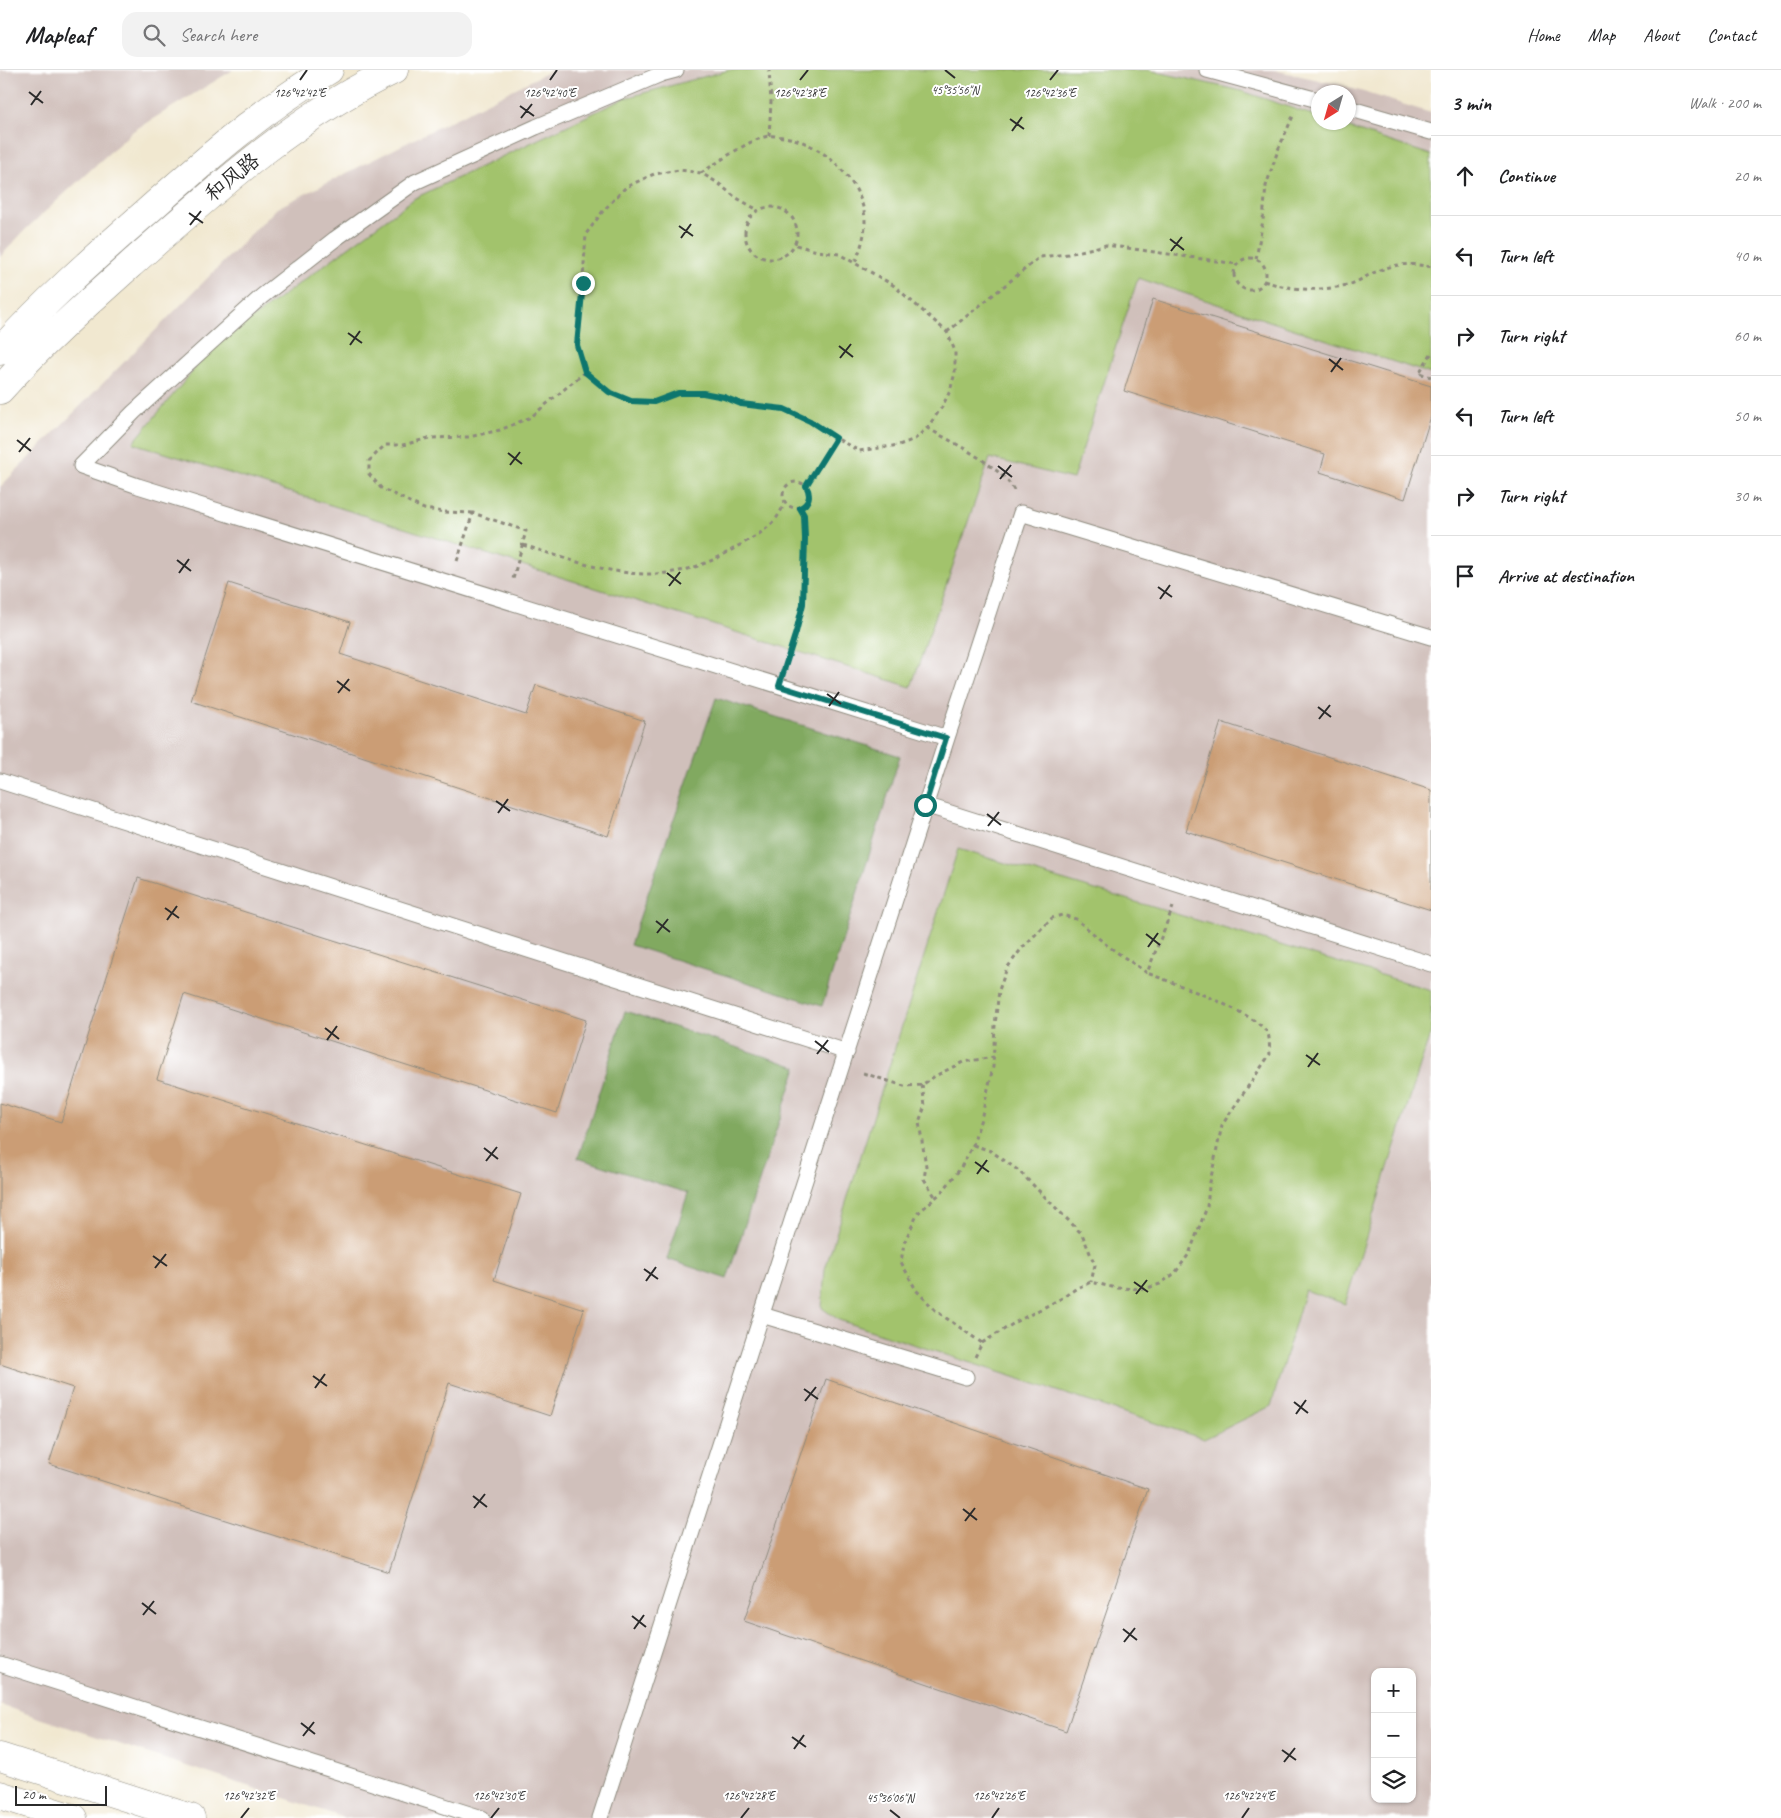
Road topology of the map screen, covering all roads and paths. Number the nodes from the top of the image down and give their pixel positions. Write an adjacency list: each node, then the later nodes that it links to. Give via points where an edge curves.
1 (328, 70): 20 (street, 和风路, via 230,140 178,184 83,268)
2 (394, 70): 24 (street, 和风路, via 305,120 241,169 72,317)
3 (676, 70): 33 (lane, via 545,123 415,182 261,297 134,412 82,466)
4 (770, 70): 10 (path)
5 (1207, 70): 6 (lane)
6 (1302, 95): 7 (lane); 14 (path, via 1266,186)
7 (1311, 98)
8 (1356, 110): 9 (lane)
9 (1431, 132)
10 (769, 136): 11 (path, via 747,144); 15 (path, via 792,138 815,147 835,161 851,182 861,200 866,221 864,240)
11 (701, 173): 12 (path); 22 (path, via 680,170 654,174 626,187 586,234 577,345)
12 (758, 210): 13 (path, via 774,207 789,213 797,228); 13 (path, via 746,224 746,242 750,250 757,256 775,260 784,257)
13 (796, 245): 15 (path, via 839,254)
14 (1256, 259): 16 (path, via 1246,259); 18 (path, via 1265,271)
15 (855, 263): 19 (path, via 893,285)
16 (1237, 264): 18 (path, via 1234,274 1237,284 1246,289 1257,288); 19 (path, via 1106,246 1040,257)
17 (1431, 267): 18 (path, via 1410,263 1380,270 1352,283 1302,290)
18 (1264, 281)
19 (947, 332): 25 (path, via 955,351 955,373 942,407)
20 (0, 351)
21 (1431, 354): 23 (path, via 1419,373)
22 (585, 372): 26 (path, via 609,392 631,401 654,402 678,393 703,393 741,404 784,409); 30 (path, via 531,417 500,430 469,437 429,438 403,445 385,445 369,461 369,474 381,488 424,509)
23 (1431, 377)
24 (0, 390)
25 (927, 428): 26 (path, via 915,439 880,449 859,451); 31 (path, via 972,452 1012,484)
26 (836, 438): 27 (path)
27 (806, 486): 28 (path, via 793,482 786,487); 29 (path, via 809,499)
28 (785, 503): 29 (path, via 792,508); 32 (path, via 771,525 721,557 672,574 623,573 584,565)
29 (800, 508): 36 (path, via 804,515 805,539 803,604)
30 (473, 513): 32 (path, via 526,531); 33 (path)
31 (1021, 513): 35 (lane); 37 (lane)
32 (523, 545): 34 (path)
33 (450, 583): 34 (lane)
34 (506, 601): 36 (lane)
35 (1431, 637)
36 (779, 686): 37 (lane)
37 (946, 738): 39 (lane)
38 (0, 781): 44 (lane)
39 (925, 805): 40 (lane); 44 (lane)
40 (1181, 886): 41 (lane); 42 (path)
41 (1431, 964)
42 (1147, 974): 43 (path, via 1076,918 1052,918 1006,968 999,990); 48 (path, via 1254,1019 1268,1034 1270,1054 1222,1124 1207,1207 1189,1254 1175,1272 1160,1284 1144,1289 1116,1288)
43 (994, 1057): 45 (path, via 963,1062); 46 (path)
44 (844, 1059): 45 (path, via 904,1086); 49 (lane)
45 (922, 1085): 47 (path, via 925,1106 919,1122 926,1166 924,1179)
46 (973, 1144): 47 (path, via 960,1169); 48 (path, via 991,1151 1019,1171 1082,1234 1095,1265)
47 (936, 1198): 50 (path, via 918,1213 904,1243 901,1262 916,1290 936,1311)
48 (1091, 1282): 50 (path)
49 (762, 1315): 51 (lane); 58 (lane)
50 (982, 1343): 51 (path)
51 (966, 1377)
52 (0, 1664): 57 (lane)
53 (0, 1757): 56 (street)
54 (0, 1795): 55 (street)
55 (72, 1818)
56 (191, 1818)
57 (482, 1818)
58 (600, 1818)

